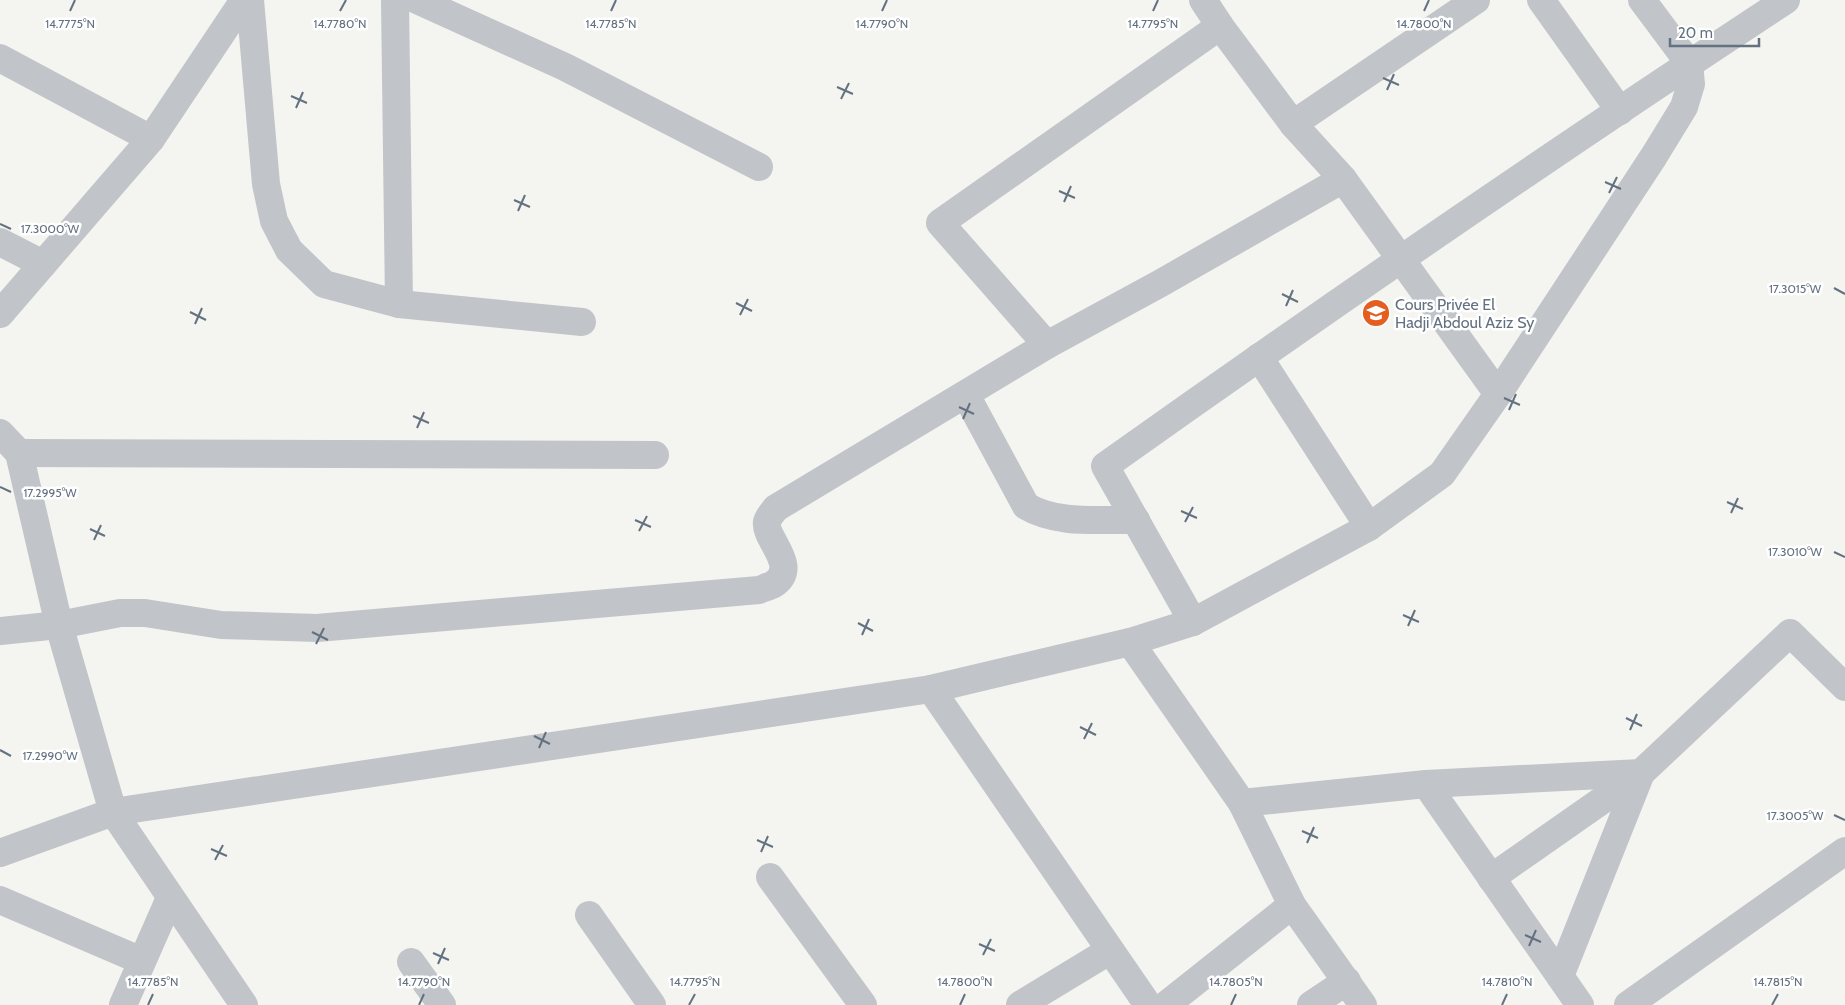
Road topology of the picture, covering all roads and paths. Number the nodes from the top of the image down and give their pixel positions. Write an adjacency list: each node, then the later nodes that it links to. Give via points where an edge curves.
1 (244, 0): 15 (street)
2 (250, 0): 21 (street, via 266,184 274,221 289,250 324,284)
3 (395, 0): 21 (street)
4 (417, 0): 16 (street, via 565,67)
5 (1203, 0): 10 (street)
6 (1476, 0): 14 (street)
7 (1541, 0): 13 (street)
8 (1642, 0): 12 (street)
9 (1786, 0): 12 (street)
10 (1220, 26): 14 (street); 24 (street, via 940,223)
11 (0, 58): 15 (street)
12 (1690, 63): 13 (street); 26 (street, via 1691,84 1684,107)
13 (1620, 111): 19 (street)
14 (1293, 124): 17 (street)
15 (151, 139): 20 (street)
16 (760, 167)
17 (1343, 179): 19 (street); 24 (street)
18 (0, 242): 20 (street)
19 (1401, 259): 25 (street); 26 (street)
20 (43, 264): 22 (street)
21 (399, 304): 23 (street)
22 (0, 314)
23 (582, 322)
24 (1047, 346): 27 (street)
25 (1259, 357): 31 (street, via 1105,466); 32 (street)
26 (1498, 394): 32 (street, via 1442,474)
27 (966, 395): 31 (street, via 1026,506 1044,515 1062,518); 34 (street, via 776,508 767,522 768,531 781,554 782,573 775,583 759,590 317,628 221,625 145,613 120,613)
28 (0, 433): 29 (street)
29 (19, 453): 30 (street); 34 (street)
30 (655, 455)
31 (1136, 520): 33 (street)
32 (1369, 527): 33 (street)
33 (1193, 622): 36 (street)
34 (60, 625): 35 (street); 42 (street)
35 (0, 631)
36 (1130, 642): 38 (street); 41 (street)
37 (1845, 687): 39 (street, via 1790,634)
38 (931, 689): 42 (street); 51 (street)
39 (1641, 773): 40 (street); 46 (street); 54 (street)
40 (1426, 784): 41 (street); 46 (street)
41 (1242, 803): 49 (street)
42 (113, 812): 44 (street); 47 (street)
43 (1845, 851): 67 (street)
44 (0, 854)
45 (770, 877): 60 (street)
46 (1491, 878): 54 (street)
47 (170, 898): 52 (street); 57 (street)
48 (0, 900): 52 (street)
49 (1292, 905): 55 (street); 63 (street)
50 (589, 915): 59 (street)
51 (1109, 951): 61 (street); 62 (street)
52 (142, 961): 56 (street)
53 (411, 962): 58 (street)
54 (1560, 976): 66 (street)
55 (1347, 981): 64 (street); 65 (street)
56 (123, 1005)
57 (244, 1005)
58 (442, 1005)
59 (652, 1005)
60 (863, 1005)
61 (1020, 1005)
62 (1148, 1005)
63 (1166, 1005)
64 (1311, 1005)
65 (1363, 1005)
66 (1580, 1005)
67 (1628, 1005)

